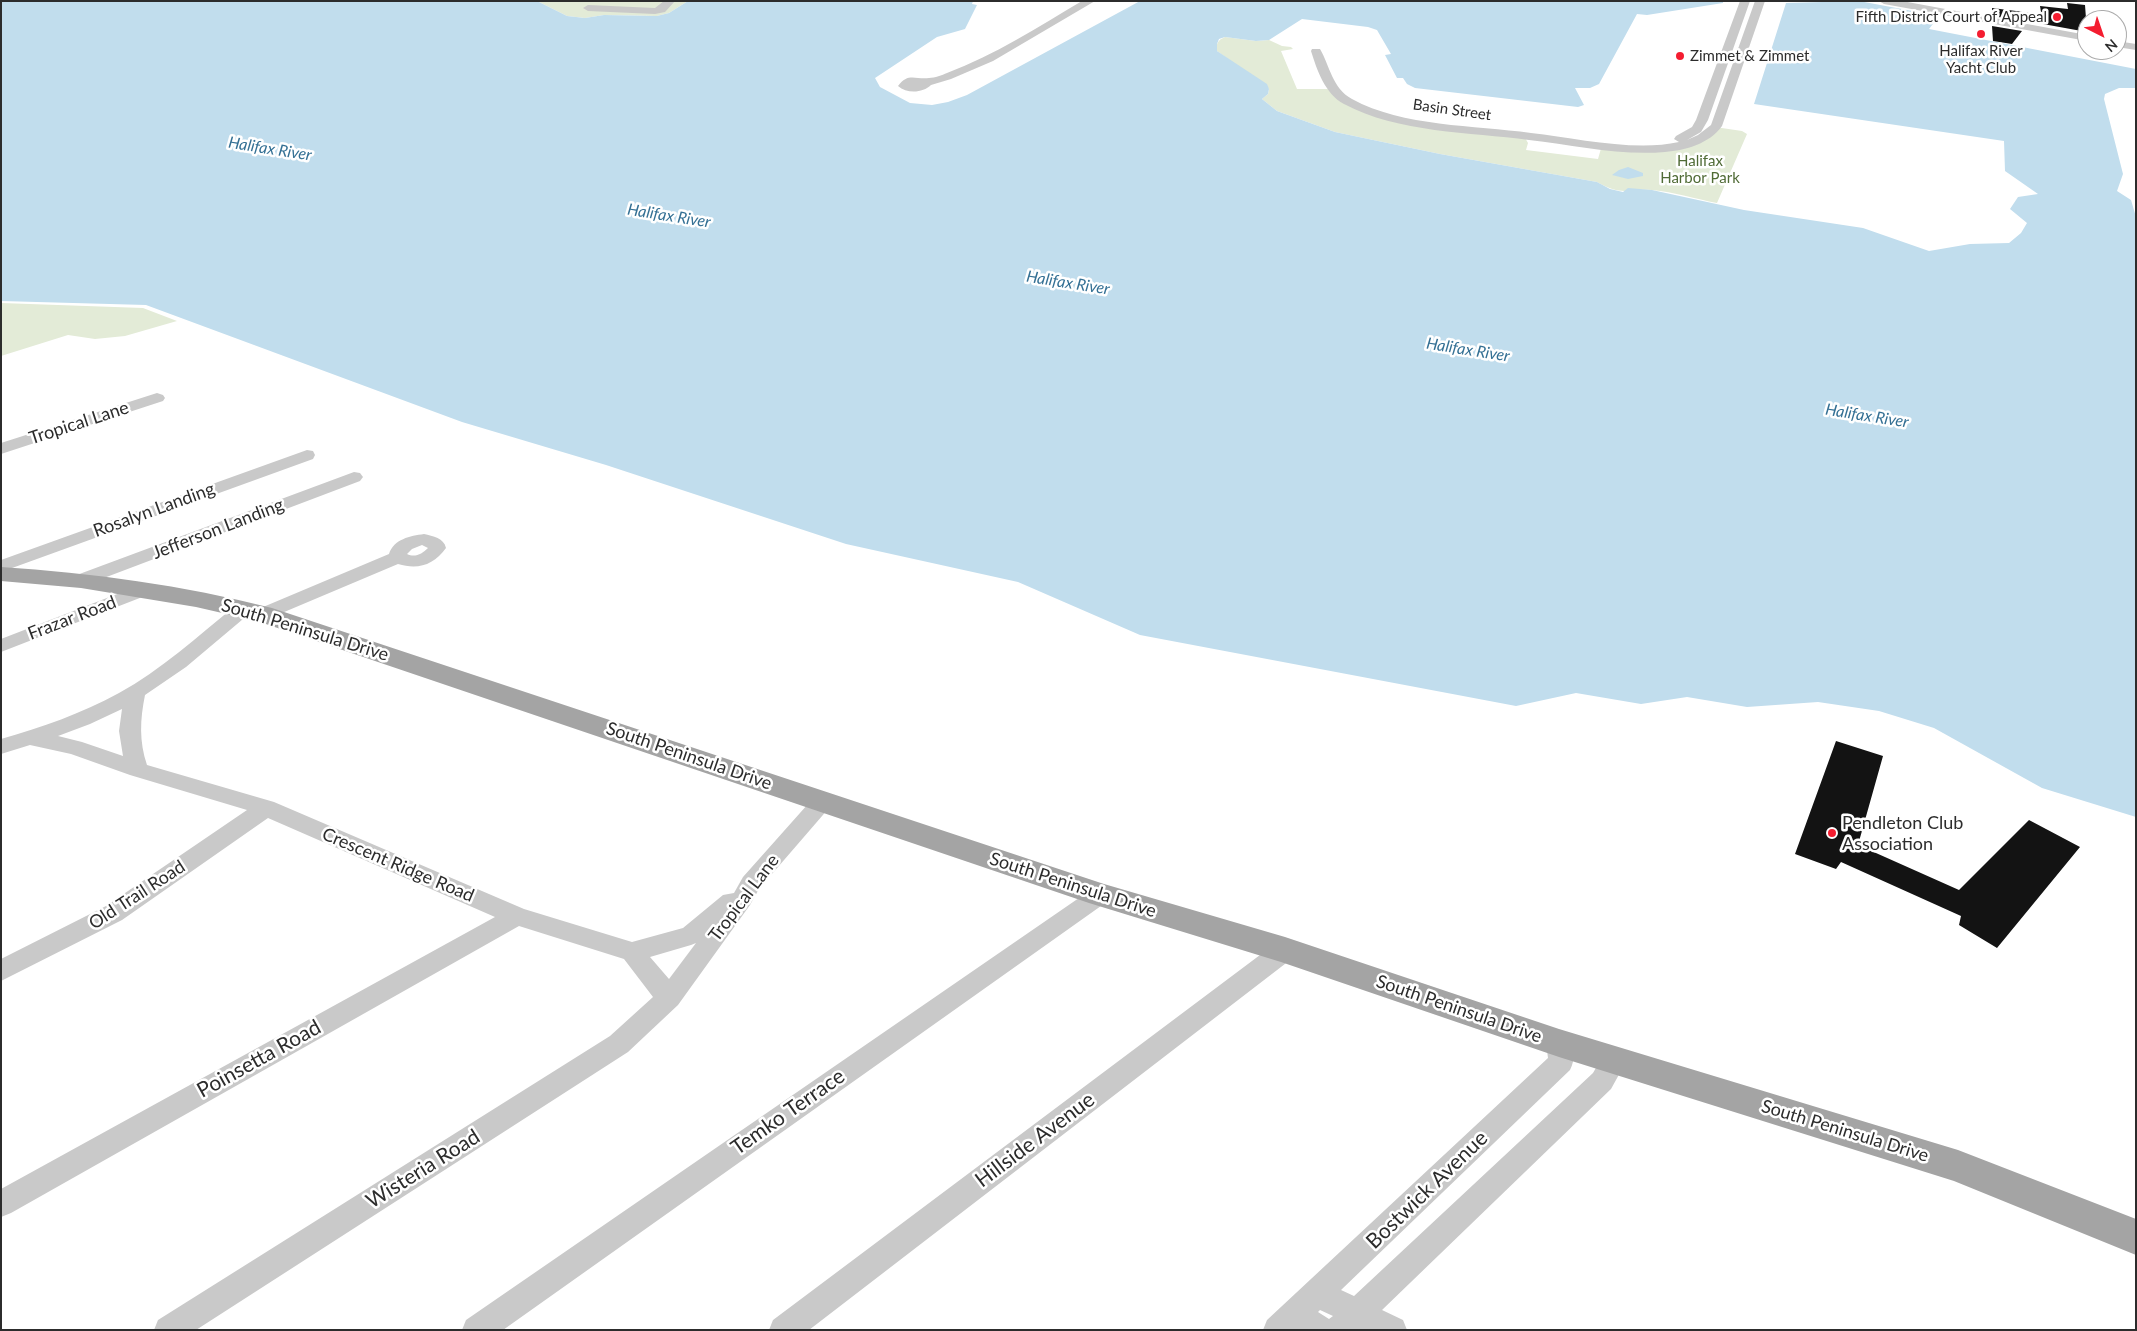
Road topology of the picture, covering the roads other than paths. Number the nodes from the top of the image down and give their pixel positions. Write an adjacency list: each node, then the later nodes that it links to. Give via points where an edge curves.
1 (670, 1): 6 (street, via 655,11)
2 (1090, 1): 15 (street, via 984,61)
3 (1745, 1): 7 (street, Basin Street)
4 (1760, 1): 8 (street)
5 (1884, 1): 9 (street)
6 (588, 8)
7 (1739, 18): 8 (street); 11 (street, Basin Street)
8 (1753, 20): 12 (street)
9 (2077, 36)
10 (1316, 51): 20 (street, Basin Street, via 1336,93 1383,115)
11 (1727, 51): 12 (street); 13 (street, Basin Street)
12 (1742, 53): 14 (street)
13 (1721, 68): 14 (street); 16 (street, Basin Street)
14 (1736, 70): 17 (street)
15 (925, 82)
16 (1711, 95): 17 (street); 18 (street, Basin Street)
17 (1726, 97): 19 (street)
18 (1700, 123): 19 (street); 20 (street, Basin Street, via 1690,135 1680,139)
19 (1716, 126): 20 (street, Basin Street, via 1710,134 1690,143 1646,149)
20 (1616, 146)
21 (157, 398): 22 (street, Tropical Lane)
22 (1, 449)
23 (307, 455): 26 (street, Rosalyn Landing)
24 (354, 477): 28 (street, Jefferson Landing)
25 (399, 557): 30 (street)
26 (1, 566)
27 (1, 574): 28 (main road, South Peninsula Drive)
28 (81, 580): 29 (main road, South Peninsula Drive)
29 (143, 590): 30 (main road, South Peninsula Drive); 31 (street, Frazar Road)
30 (253, 612): 32 (street); 36 (main road, South Peninsula Drive)
31 (1, 646)
32 (136, 692): 33 (street, via 109,708); 35 (street, via 129,730 130,748)
33 (29, 738): 34 (street); 35 (street, Crescent Ridge Road, via 74,747)
34 (1, 747)
35 (138, 770): 37 (street, Crescent Ridge Road)
36 (824, 801): 38 (street, Tropical Lane); 39 (main road, South Peninsula Drive)
37 (266, 808): 40 (street, Crescent Ridge Road); 43 (street, Old Trail Road, via 114,913)
38 (751, 883): 42 (street, via 691,935); 44 (street, Tropical Lane)
39 (1100, 895): 41 (main road, South Peninsula Drive); 53 (street, Temko Terrace)
40 (517, 916): 42 (street, Crescent Ridge Road); 47 (street, Poinsetta Road)
41 (1285, 950): 45 (main road, South Peninsula Drive); 54 (street, Hillside Avenue)
42 (632, 952): 44 (street)
43 (1, 971)
44 (669, 998): 52 (street, Wisteria Road, via 619,1044)
45 (1559, 1043): 46 (main road, South Peninsula Drive); 49 (street, Bostwick Avenue, via 1560,1062)
46 (1614, 1060): 48 (main road, South Peninsula Drive, via 1958,1166); 50 (street, via 1602,1081)
47 (1, 1204)
48 (2136, 1237)
49 (1318, 1294): 50 (street); 51 (street, Bostwick Avenue)
50 (1349, 1322): 55 (street)
51 (1298, 1325)
52 (168, 1330)
53 (477, 1330)
54 (784, 1330)
55 (1392, 1330)

